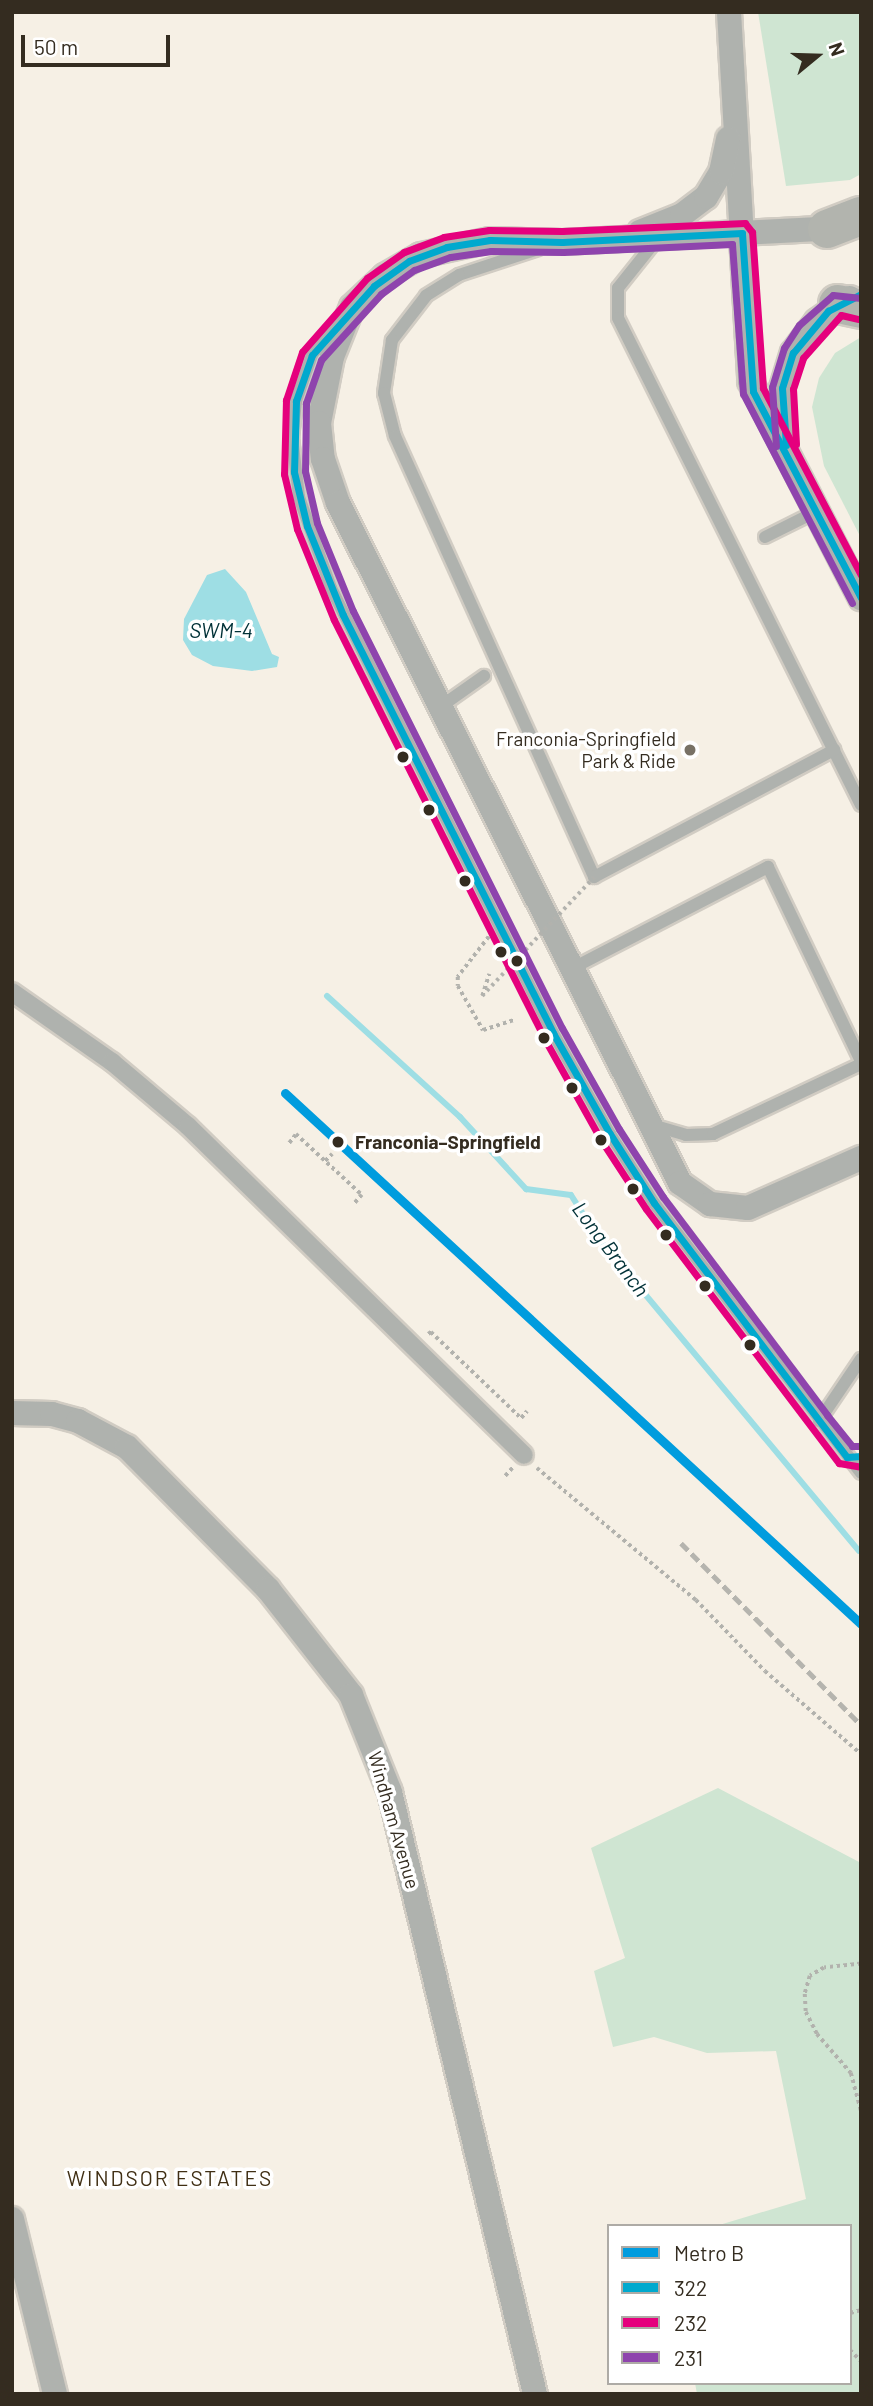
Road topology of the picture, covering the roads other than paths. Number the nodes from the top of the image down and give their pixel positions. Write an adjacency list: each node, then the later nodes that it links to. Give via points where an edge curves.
1 (729, 12): 2 (street)
2 (733, 104): 4 (street); 6 (street, via 724,164 706,197 682,215)
3 (849, 223): 4 (street)
4 (742, 233): 5 (street); 10 (street, via 750,381)
5 (659, 238): 6 (street); 16 (lane, via 629,271 616,297 618,318)
6 (618, 240): 7 (street)
7 (562, 242): 9 (street, via 490,240 433,251 397,268); 16 (lane, via 459,275 426,296 399,327 388,354 384,393 391,427 594,877)
8 (853, 302): 10 (street, via 807,332 785,376 781,412)
9 (352, 307): 15 (street, via 321,401 323,459 338,503); 27 (lane, via 312,355 293,420 299,496 326,578 598,1114 654,1203)
10 (789, 455): 11 (street)
11 (817, 511): 12 (lane); 13 (street)
12 (765, 537)
13 (861, 597)
14 (484, 676): 15 (lane)
15 (440, 707): 18 (street)
16 (834, 750): 17 (lane)
17 (861, 805)
18 (571, 969): 20 (lane, via 768,867); 21 (street)
19 (12, 992): 28 (street, via 112,1062 188,1126)
20 (861, 1063): 21 (lane, via 730,1128 697,1136)
21 (648, 1124): 23 (street, via 680,1183 710,1204 760,1206)
22 (861, 1158): 23 (street)
23 (828, 1174): 24 (street)
24 (861, 1180)
25 (861, 1359): 27 (lane)
26 (12, 1413): 34 (street, Windham Avenue, via 52,1414 78,1421 127,1447 268,1590 351,1695 390,1792)
27 (819, 1421): 29 (lane)
28 (524, 1455)
29 (847, 1457): 30 (lane); 31 (lane)
30 (861, 1457)
31 (861, 1473)
32 (12, 2218): 33 (street)
33 (55, 2394)
34 (535, 2394)

